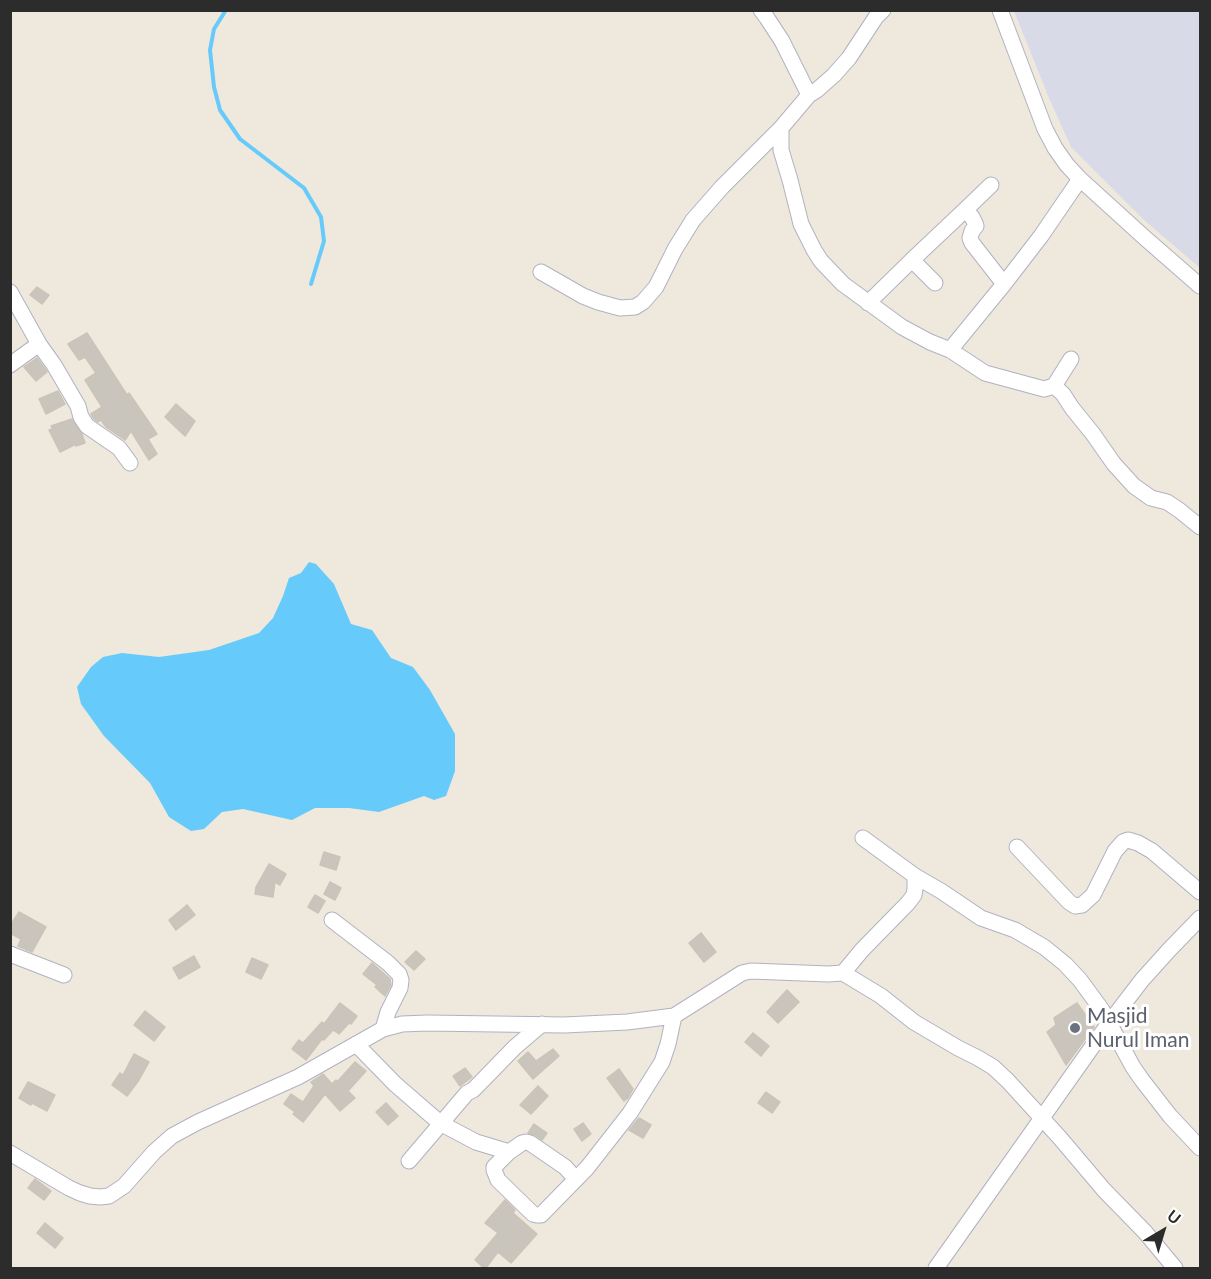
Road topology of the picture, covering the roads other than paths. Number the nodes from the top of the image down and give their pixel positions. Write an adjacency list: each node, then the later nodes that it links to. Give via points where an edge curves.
1 (761, 10): 4 (street, via 782,41)
2 (883, 10): 4 (street, via 849,58)
3 (1000, 10): 6 (street, via 1046,129 1055,148)
4 (809, 95): 5 (street)
5 (781, 128): 10 (street, via 693,219 656,287 635,307 598,302); 15 (street, via 781,150 801,224 830,271)
6 (1080, 179): 12 (street); 13 (street)
7 (991, 185): 8 (street)
8 (965, 210): 9 (street); 12 (street, via 976,226 970,238 972,243)
9 (912, 260): 11 (street); 15 (street)
10 (541, 272)
11 (935, 283)
12 (1005, 284): 17 (street)
13 (1200, 286)
14 (10, 292): 16 (street)
15 (868, 303): 17 (street, via 916,336)
16 (39, 344): 19 (street); 21 (street, via 87,426 119,448)
17 (950, 350): 20 (street, via 985,373 1038,388)
18 (1071, 359): 20 (street)
19 (10, 365)
20 (1054, 386): 22 (street, via 1134,486 1151,498 1167,502)
21 (130, 463)
22 (1200, 527)
23 (863, 838): 25 (street)
24 (1017, 847): 26 (street, via 1075,906 1080,907 1093,895 1115,851 1128,840 1152,851)
25 (915, 876): 30 (street, via 914,895); 33 (street, via 981,918 1015,930 1044,947 1080,980)
26 (1200, 892)
27 (1200, 918): 33 (street, via 1142,980)
28 (332, 920): 35 (street, via 399,974 400,988)
29 (10, 954): 31 (street)
30 (843, 973): 32 (street, via 742,973); 37 (street, via 914,1022 993,1067)
31 (64, 975)
32 (674, 1016): 34 (street, via 627,1023); 43 (street, via 662,1062 630,1113)
33 (1109, 1023): 37 (street); 39 (street, via 1142,1080)
34 (542, 1024): 35 (street, via 427,1023); 38 (street)
35 (383, 1029): 36 (street)
36 (356, 1044): 38 (street); 41 (street, via 298,1077 172,1136 124,1186 109,1196 80,1193)
37 (1042, 1119): 44 (street); 45 (street)
38 (440, 1123): 40 (street, via 476,1142); 42 (street)
39 (1200, 1148)
40 (509, 1152): 43 (street, via 522,1143 530,1143); 43 (street, via 494,1170 498,1180 533,1214 541,1215)
41 (10, 1154)
42 (409, 1161)
43 (575, 1178)
44 (936, 1269)
45 (1175, 1269)

